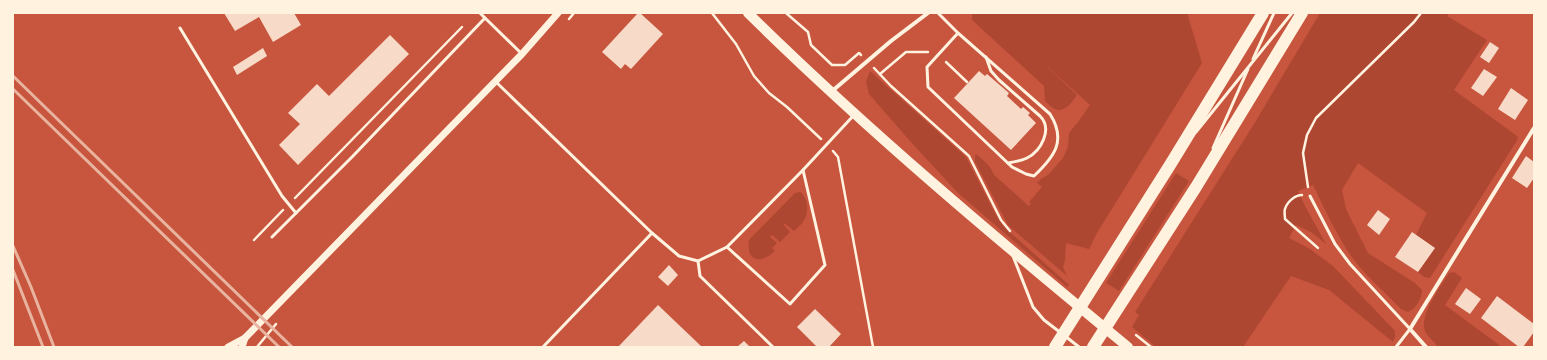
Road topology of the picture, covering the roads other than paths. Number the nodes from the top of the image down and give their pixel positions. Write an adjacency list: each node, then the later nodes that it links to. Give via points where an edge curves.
1 (480, 13): 10 (lane)
2 (558, 13): 13 (street)
3 (748, 13): 17 (main road)
4 (928, 13): 17 (street)
5 (938, 13): 12 (lane)
6 (1263, 13): 25 (highway)
7 (1274, 13): 15 (lane)
8 (1292, 13): 15 (lane)
9 (1302, 13): 27 (highway)
10 (484, 18): 13 (lane); 29 (lane)
11 (180, 28): 29 (lane, via 282,196)
12 (958, 33): 14 (lane); 24 (lane, via 927,67 928,87)
13 (522, 54): 16 (street)
14 (986, 57): 24 (lane, via 995,75 1040,116 1045,124 1043,142 1033,154); 24 (lane, via 1050,114 1058,134 1052,158 1034,176)
15 (1251, 64): 20 (lane); 22 (lane)
16 (495, 81): 30 (lane); 36 (street)
17 (831, 93): 18 (main road)
18 (855, 114): 26 (lane); 33 (main road)
19 (1534, 128): 35 (street)
20 (1194, 135)
21 (1189, 141): 25 (lane)
22 (1212, 151)
23 (1209, 158): 27 (lane)
24 (1008, 163)
25 (1170, 165): 41 (highway)
26 (803, 170): 32 (lane); 32 (lane, via 825,265 790,304)
27 (1196, 187): 43 (highway)
28 (1310, 196): 35 (lane, via 1335,244 1350,264)
29 (296, 213): 31 (lane)
30 (652, 233): 34 (lane, via 680,256); 39 (lane)
31 (272, 237)
32 (727, 247): 34 (lane)
33 (1011, 251): 42 (lane, via 1033,307 1044,320); 44 (main road)
34 (698, 261): 40 (lane, via 700,276)
35 (1410, 329): 45 (lane); 46 (street)
36 (245, 338): 37 (street); 38 (street)
37 (228, 347)
38 (242, 347)
39 (543, 347)
40 (773, 347)
41 (1055, 347)
42 (1079, 347)
43 (1093, 347)
44 (1128, 347)
45 (1396, 347)
46 (1426, 347)

